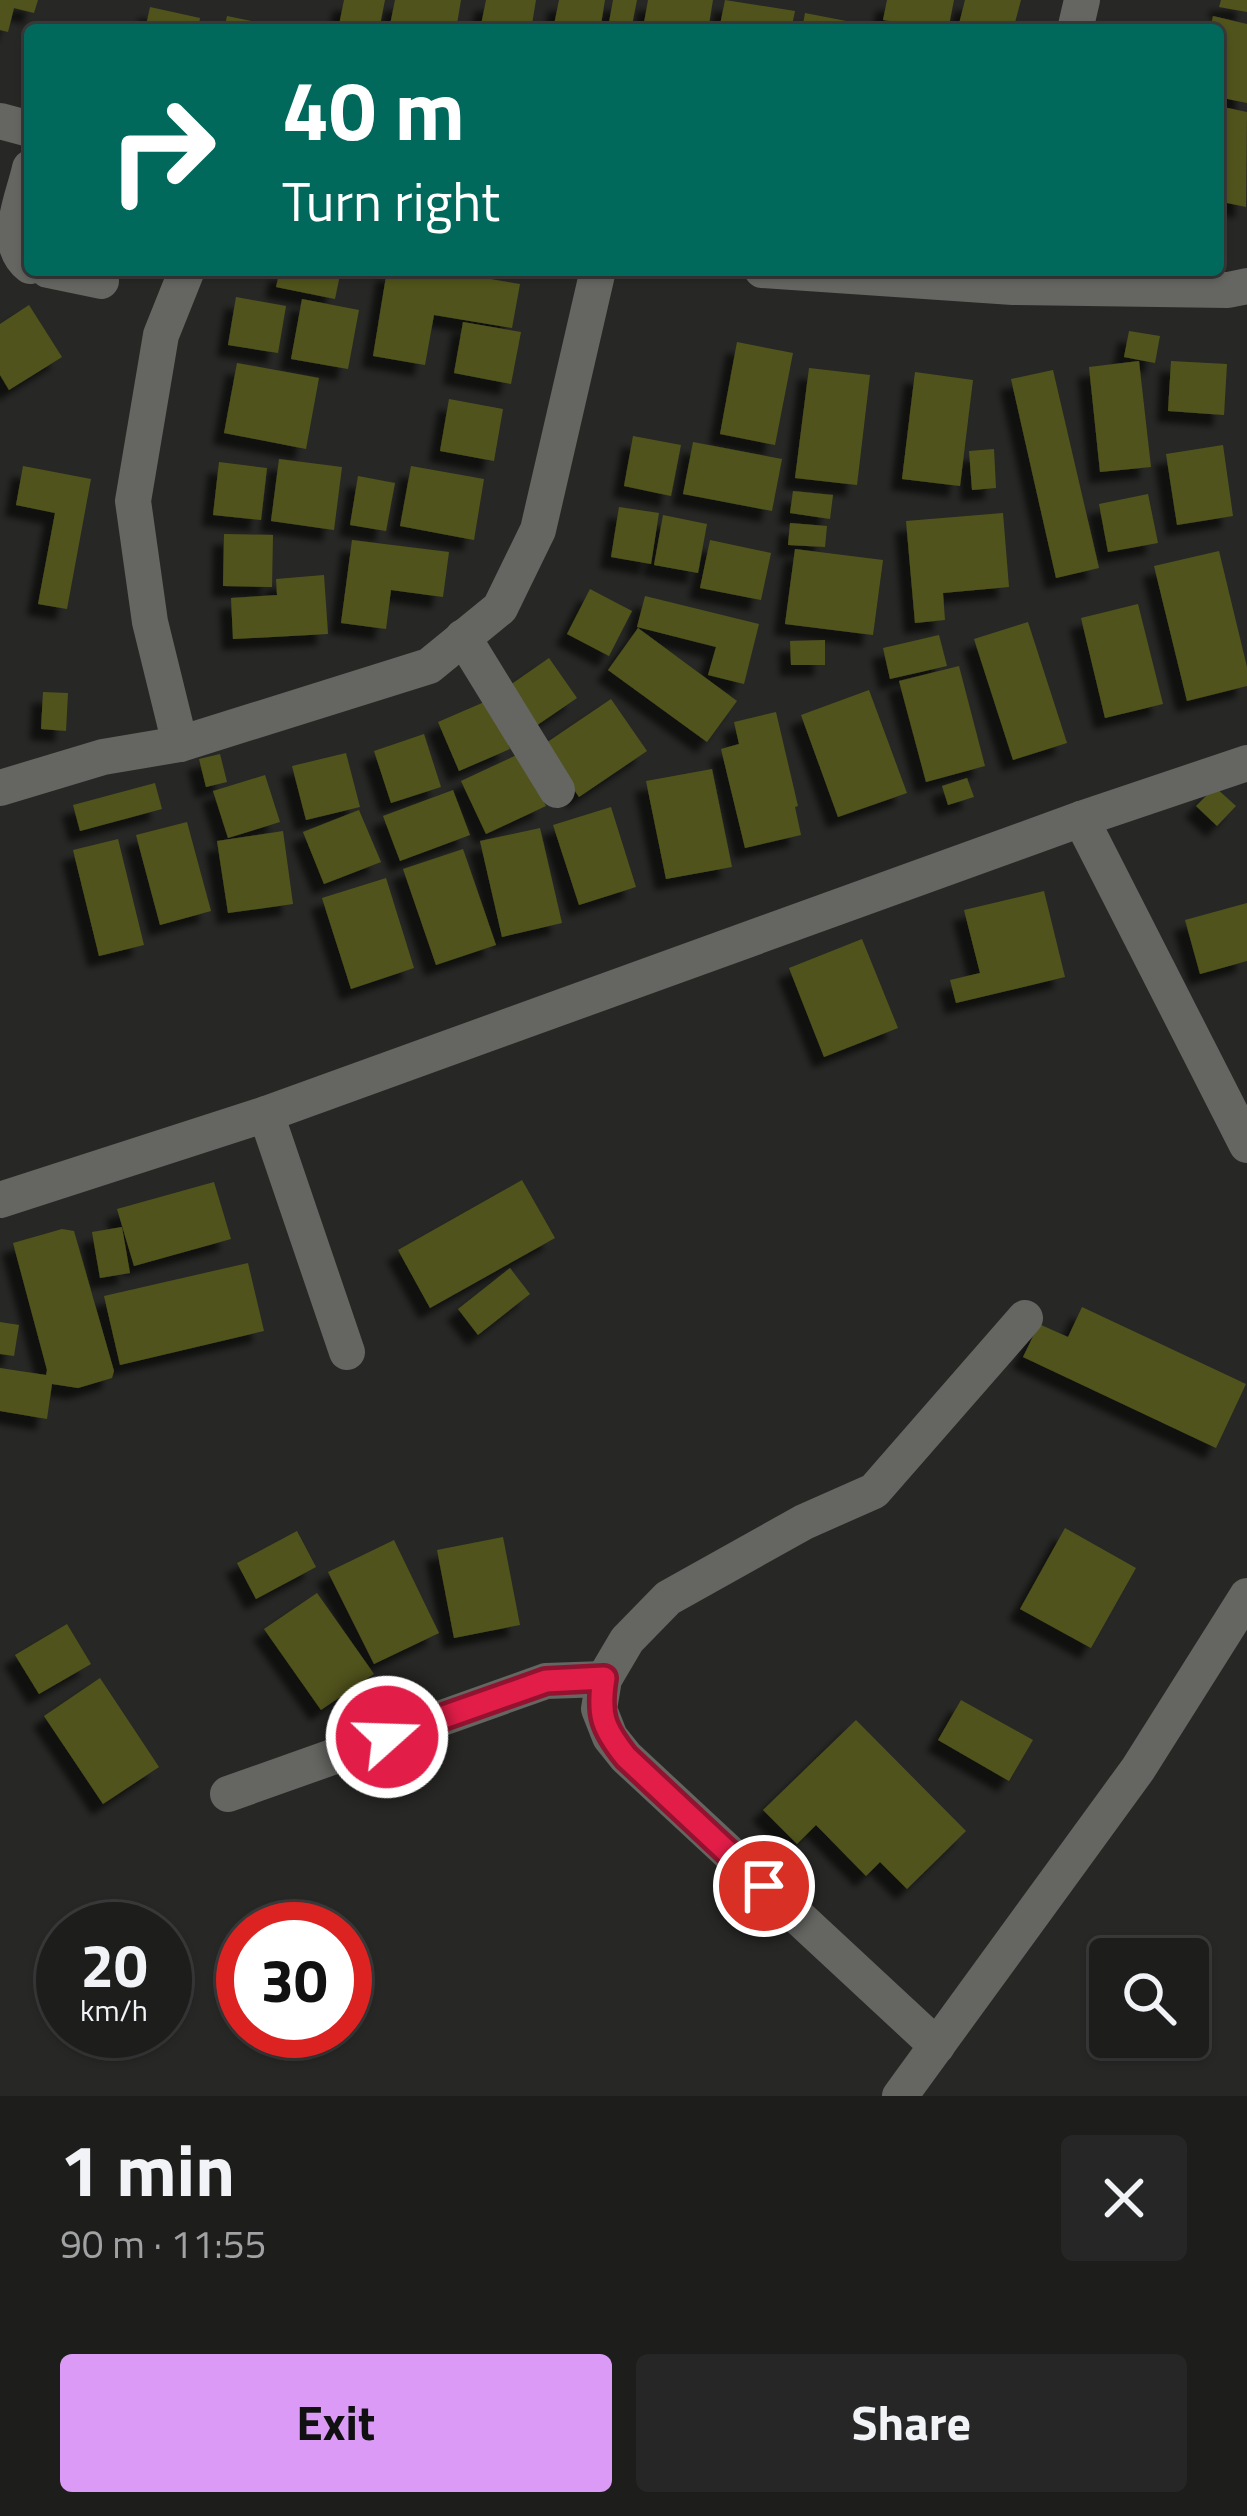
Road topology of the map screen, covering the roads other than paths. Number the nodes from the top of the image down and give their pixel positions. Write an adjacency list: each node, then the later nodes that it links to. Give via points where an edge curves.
1 (24, 194): 2 (street, via 13,243)
2 (24, 261)
3 (77, 276): 8 (street)
4 (185, 276): 11 (street, via 161,335 133,501 150,622)
5 (597, 276): 10 (street, via 538,530 500,608)
6 (952, 276): 7 (street)
7 (1015, 278): 9 (street)
8 (101, 281)
9 (1247, 286)
10 (464, 637): 11 (street, via 429,666); 14 (street)
11 (180, 744): 13 (street)
12 (1247, 763): 15 (street)
13 (0, 788)
14 (557, 790)
15 (1081, 819): 16 (street); 17 (street)
16 (266, 1114): 18 (street); 20 (street)
17 (1247, 1145)
18 (0, 1199)
19 (1025, 1318): 22 (street, via 874,1490 668,1598)
20 (347, 1352)
21 (1247, 1596): 24 (street, via 1138,1768)
22 (604, 1678): 23 (street, via 546,1681); 24 (street, via 599,1709 626,1757)
23 (228, 1793)
24 (937, 2046): 25 (street)
25 (900, 2096)

